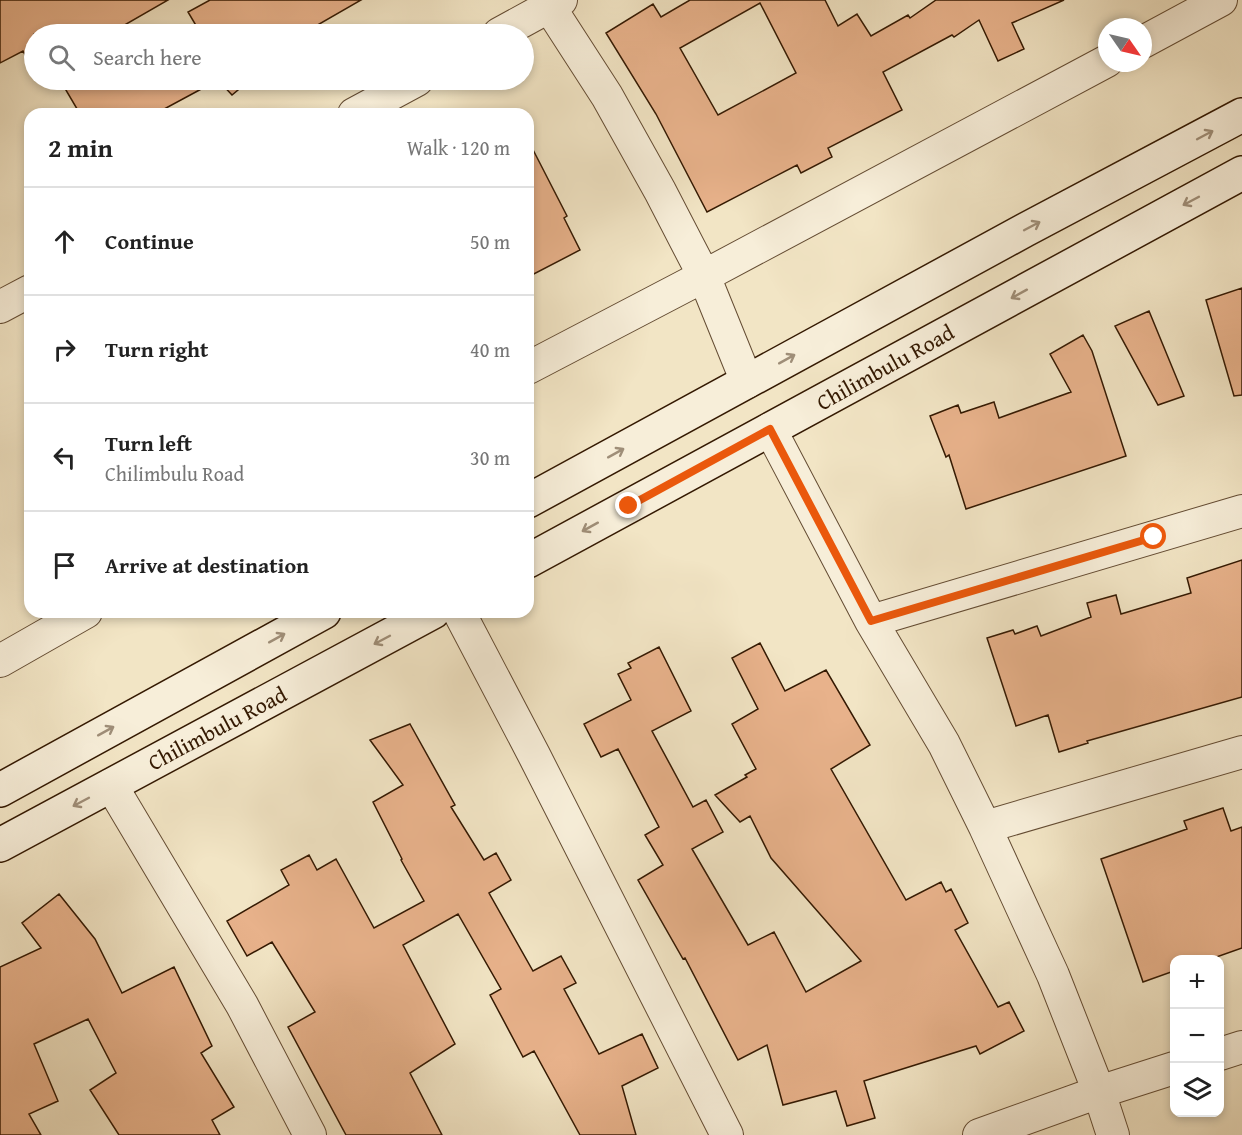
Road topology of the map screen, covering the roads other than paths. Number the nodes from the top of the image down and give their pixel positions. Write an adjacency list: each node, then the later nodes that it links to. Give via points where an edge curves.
1 (1221, 0): 4 (street)
2 (552, 2): 3 (street); 10 (street)
3 (516, 24)
4 (1152, 37)
5 (1098, 66): 10 (street)
6 (398, 90): 7 (street)
7 (365, 108)
8 (1242, 115): 14 (main road, one-way to 8)
9 (1242, 173): 15 (main road, Chilimbulu Road, one-way to 15)
10 (704, 276): 13 (street); 14 (street)
11 (24, 294): 12 (street)
12 (0, 307)
13 (534, 365)
14 (747, 382): 16 (main road, one-way to 14)
15 (770, 429): 18 (main road, Chilimbulu Road, one-way to 18); 23 (street)
16 (534, 498)
17 (1242, 512): 23 (street)
18 (534, 558)
19 (75, 618): 24 (street)
20 (313, 618): 27 (main road, one-way to 20)
21 (422, 618): 26 (main road, Chilimbulu Road, one-way to 26)
22 (462, 618): 35 (street)
23 (871, 621): 28 (street, via 944,744)
24 (0, 661)
25 (1242, 752): 28 (street)
26 (111, 785): 29 (main road, Chilimbulu Road, one-way to 29); 34 (street, via 242,1005)
27 (0, 790)
28 (985, 827): 33 (street, via 1053,975)
29 (0, 845)
30 (1242, 1047): 31 (street)
31 (1224, 1053)
32 (1170, 1069): 33 (street)
33 (1099, 1092): 36 (street); 37 (street)
34 (310, 1135)
35 (727, 1135)
36 (979, 1135)
37 (1113, 1135)

